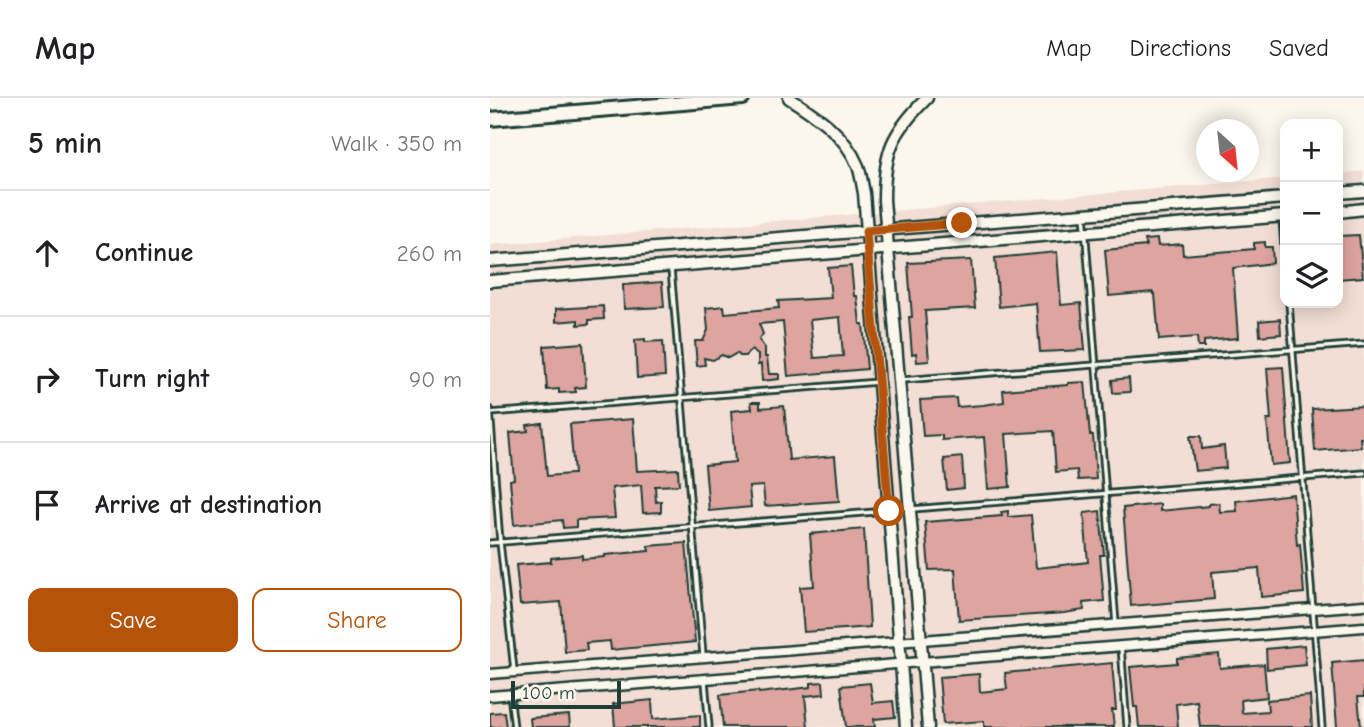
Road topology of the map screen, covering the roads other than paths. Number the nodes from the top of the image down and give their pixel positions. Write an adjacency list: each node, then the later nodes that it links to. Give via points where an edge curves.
1 (743, 98): 4 (main road)
2 (789, 98): 13 (street, via 819,117 848,147 864,193)
3 (927, 98): 12 (street, via 899,129 892,145 884,172)
4 (490, 119)
5 (1364, 191): 6 (street)
6 (1343, 193)
7 (1280, 198): 10 (street)
8 (1364, 209): 9 (street)
9 (1343, 211)
10 (1084, 213): 12 (street); 14 (lane)
11 (1280, 216): 14 (street)
12 (887, 229): 13 (street); 15 (street)
13 (866, 231): 16 (street); 17 (street)
14 (1085, 232): 15 (street); 23 (lane)
15 (889, 248): 16 (street); 24 (street)
16 (868, 250): 18 (street); 25 (street)
17 (490, 261)
18 (671, 266): 19 (street); 26 (lane)
19 (490, 281)
20 (1289, 308): 22 (lane)
21 (1364, 344): 22 (lane)
22 (1292, 349): 23 (lane); 29 (lane)
23 (1096, 365): 24 (lane); 30 (lane)
24 (900, 380): 31 (street)
25 (878, 382): 26 (lane); 32 (street)
26 (682, 398): 27 (lane); 33 (lane)
27 (490, 412): 34 (lane)
28 (1364, 473): 29 (lane)
29 (1303, 478): 30 (lane); 37 (lane)
30 (1106, 494): 31 (lane); 38 (lane)
31 (910, 509): 41 (street)
32 (889, 511): 33 (lane); 42 (street)
33 (692, 527): 34 (lane); 44 (lane)
34 (500, 542): 35 (lane); 47 (lane)
35 (490, 543)
36 (1364, 605): 37 (street)
37 (1313, 609): 38 (street); 40 (lane)
38 (1116, 624): 41 (street)
39 (1364, 627): 40 (street)
40 (1315, 631): 43 (street); 57 (lane)
41 (920, 640): 42 (street); 45 (street)
42 (899, 642): 44 (street); 46 (street)
43 (1121, 646): 45 (street); 56 (lane)
44 (703, 657): 47 (street)
45 (922, 662): 46 (street); 55 (street)
46 (901, 663): 49 (street); 54 (street)
47 (514, 672): 48 (street)
48 (490, 674)
49 (705, 679): 50 (street); 53 (lane)
50 (510, 694): 51 (street); 52 (lane)
51 (490, 696)
52 (514, 727)
53 (709, 727)
54 (906, 727)
55 (928, 727)
56 (1127, 727)
57 (1322, 727)

